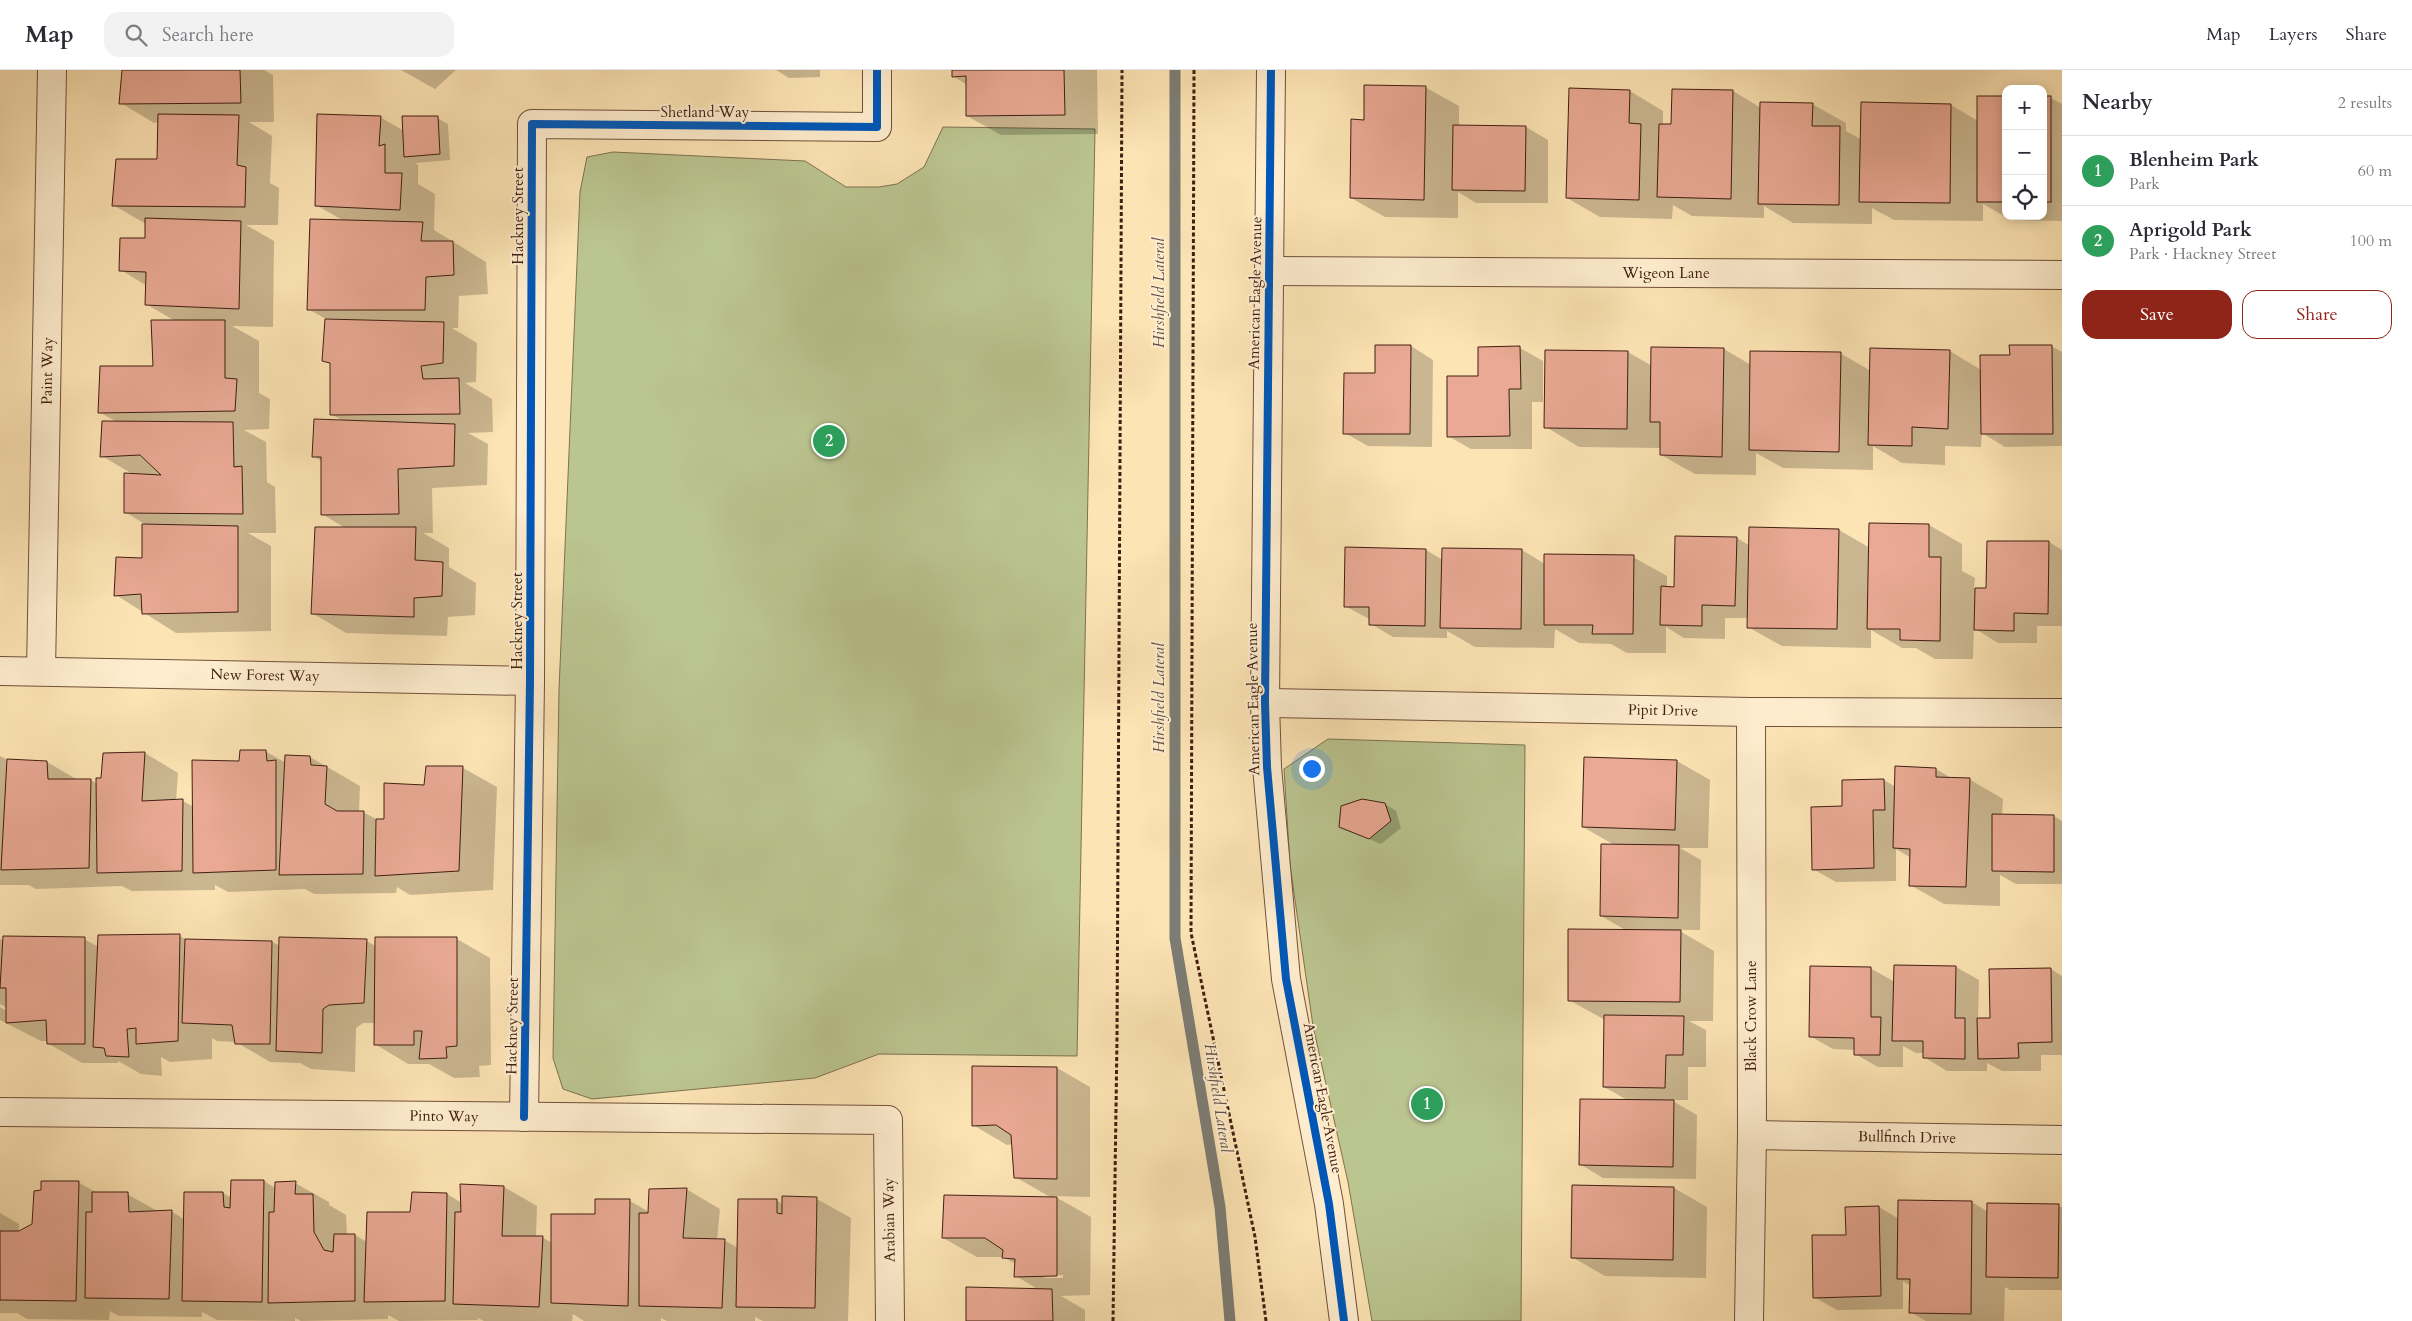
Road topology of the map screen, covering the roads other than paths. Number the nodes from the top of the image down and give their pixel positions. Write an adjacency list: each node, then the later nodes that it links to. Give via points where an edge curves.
1 (52, 70): 8 (street, Paint Way)
2 (876, 70): 4 (street, Shetland Way, via 877,127)
3 (1271, 70): 5 (street, American Eagle Avenue)
4 (532, 124): 9 (street, Hackney Street)
5 (1269, 271): 6 (street, Wigeon Lane); 10 (street, American Eagle Avenue)
6 (2062, 275)
7 (0, 671): 8 (street, New Forest Way)
8 (42, 671): 9 (street, New Forest Way)
9 (530, 680): 14 (street, Hackney Street)
10 (1265, 703): 11 (street, Pipit Drive); 19 (street, American Eagle Avenue, via 1267,777 1286,979 1329,1204)
11 (1751, 712): 12 (street, Pipit Drive); 16 (street, Black Crow Lane)
12 (2062, 713)
13 (0, 1112): 14 (street, Pinto Way)
14 (524, 1117): 15 (street, Pinto Way)
15 (888, 1120): 18 (street, Arabian Way)
16 (1752, 1135): 17 (street, Bullfinch Drive); 20 (street, Black Crow Lane)
17 (2062, 1140)
18 (890, 1321)
19 (1344, 1321)
20 (1749, 1321)

